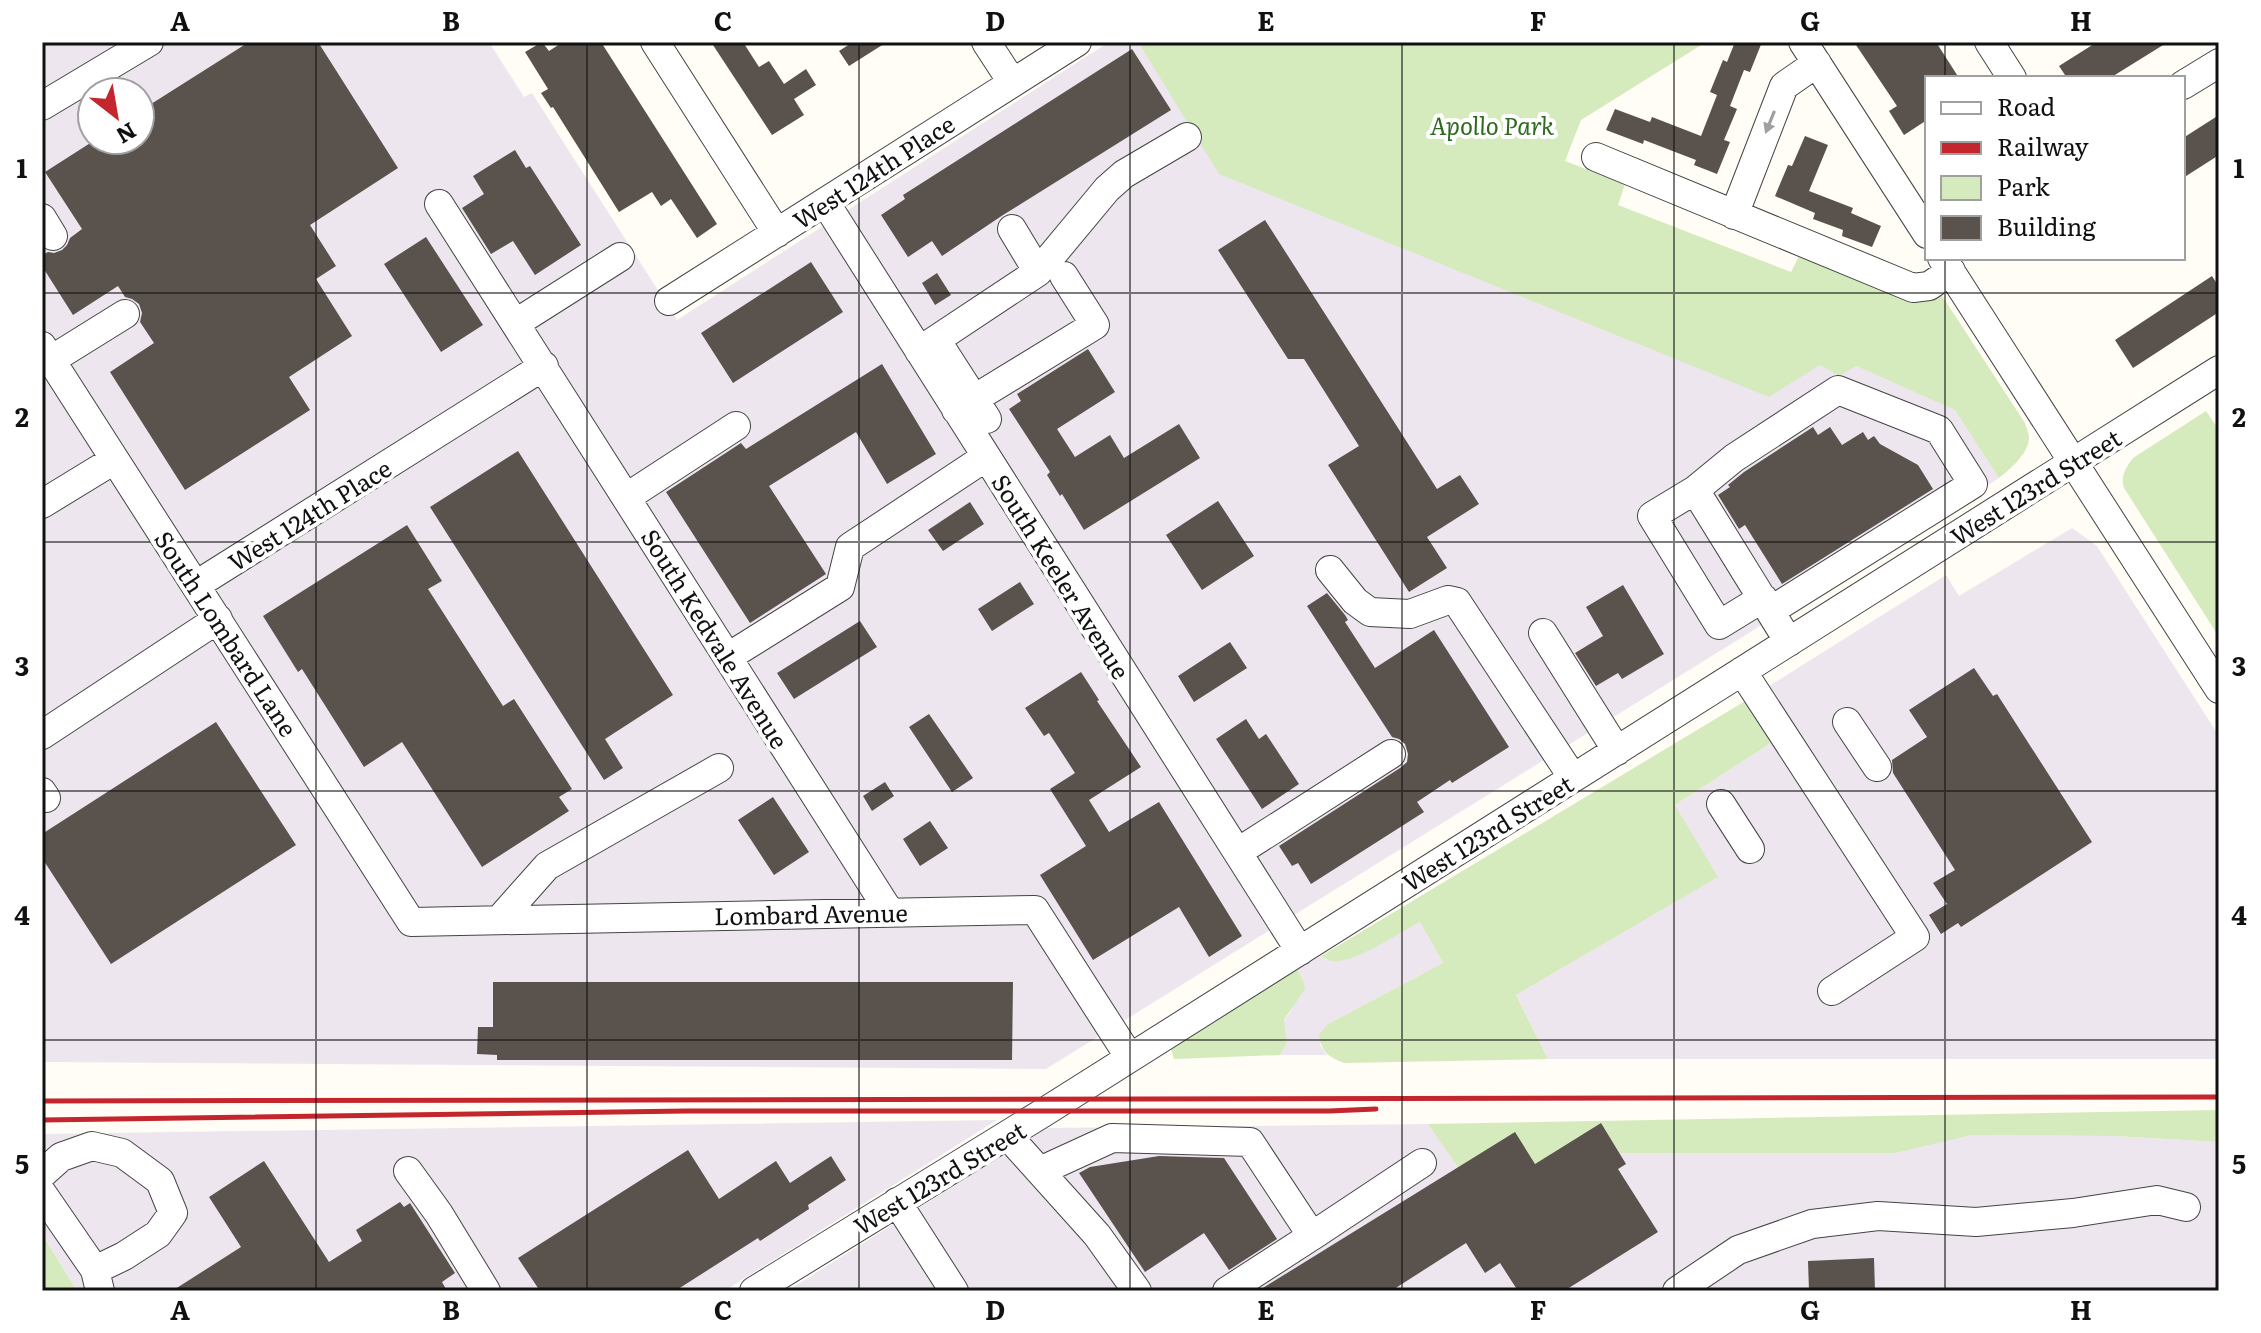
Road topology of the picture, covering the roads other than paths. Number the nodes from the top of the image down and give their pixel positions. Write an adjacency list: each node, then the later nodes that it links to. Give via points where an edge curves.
1 (149, 42): 11 (street)
2 (655, 42): 19 (street)
3 (986, 42): 9 (street)
4 (1077, 42): 9 (street, West 124th Place)
5 (1989, 42): 8 (street)
6 (1810, 52): 16 (street, one-way to 16, via 1784,86); 18 (street)
7 (2219, 63): 10 (street)
8 (2011, 76)
9 (1012, 82): 14 (street, West 124th Place)
10 (2185, 84)
11 (42, 106)
12 (1187, 137): 22 (street, via 1107,189)
13 (1596, 157): 16 (street)
14 (825, 202): 19 (street, West 124th Place); 26 (street, South Keeler Avenue)
15 (439, 204): 25 (street, South Kedvale Avenue)
16 (1734, 215): 21 (street, via 1913,288 1929,286)
17 (1012, 229): 22 (street)
18 (1925, 231)
19 (777, 233): 23 (street, West 124th Place)
20 (620, 257): 25 (street)
21 (1946, 264): 34 (street)
22 (1051, 274): 26 (street); 30 (street, via 1095,325)
23 (669, 301)
24 (125, 314): 27 (street)
25 (516, 323): 28 (street, South Kedvale Avenue)
26 (931, 352): 30 (street, South Keeler Avenue)
27 (47, 353): 33 (street, South Lombard Lane)
28 (544, 366): 37 (street, South Kedvale Avenue); 42 (street, West 124th Place)
29 (2219, 370): 34 (street, West 123rd Street)
30 (973, 409): 32 (street, South Keeler Avenue)
31 (736, 426): 37 (street)
32 (986, 457): 47 (street, via 850,547 840,587); 59 (street, South Keeler Avenue)
33 (114, 460): 38 (street); 42 (street, South Lombard Lane)
34 (2074, 462): 39 (street, West 123rd Street); 49 (street)
35 (1695, 490): 36 (street, via 1838,390 1939,430 1973,484); 43 (street); 43 (street, via 1652,516 1719,625)
36 (1960, 492): 39 (street); 40 (street); 43 (street)
37 (627, 497): 47 (street, South Kedvale Avenue)
38 (42, 504)
39 (2001, 508): 40 (street, West 123rd Street)
40 (1959, 534): 46 (street, West 123rd Street)
41 (1330, 570): 56 (street, via 1370,612 1410,614 1448,600 1457,602)
42 (196, 585): 44 (street, South Lombard Lane)
43 (1766, 605): 46 (street)
44 (218, 619): 51 (street); 62 (street, South Lombard Lane)
45 (1543, 633): 52 (street)
46 (1789, 642): 48 (street, West 123rd Street)
47 (728, 657): 60 (street, South Kedvale Avenue)
48 (1742, 671): 52 (street, West 123rd Street); 64 (street, via 1915,937)
49 (2219, 689)
50 (1847, 722): 54 (street)
51 (42, 735)
52 (1617, 751): 56 (street, West 123rd Street)
53 (1391, 754): 59 (street)
54 (1877, 767)
55 (719, 768): 61 (street, via 547,866)
56 (1573, 778): 63 (street, West 123rd Street)
57 (1721, 804): 58 (street)
58 (1750, 849)
59 (1238, 852): 63 (street, South Keeler Avenue)
60 (889, 911): 61 (street, Lombard Avenue); 65 (street, Lombard Avenue, via 1035,910)
61 (499, 920): 62 (street, Lombard Avenue)
62 (411, 922)
63 (1300, 951): 65 (street, West 123rd Street)
64 (1832, 991)
65 (1130, 1058): 66 (street, West 123rd Street)
66 (1008, 1136): 69 (street); 72 (street, West 123rd Street)
67 (1422, 1163): 74 (street)
68 (408, 1171): 76 (street)
69 (1040, 1171): 74 (street, via 1112,1138 1250,1142); 79 (street, via 1097,1235)
70 (42, 1174): 75 (street, via 61,1157 92,1146 122,1153 160,1181 173,1213 158,1234)
71 (42, 1193): 75 (street)
72 (897, 1202): 77 (street, West 123rd Street); 78 (street)
73 (2186, 1207): 81 (street, via 2157,1200 1976,1222 1878,1216 1812,1224 1738,1250)
74 (1312, 1236): 80 (street)
75 (97, 1281)
76 (486, 1291)
77 (754, 1291)
78 (954, 1291)
79 (1137, 1291)
80 (1227, 1291)
81 (1677, 1291)

